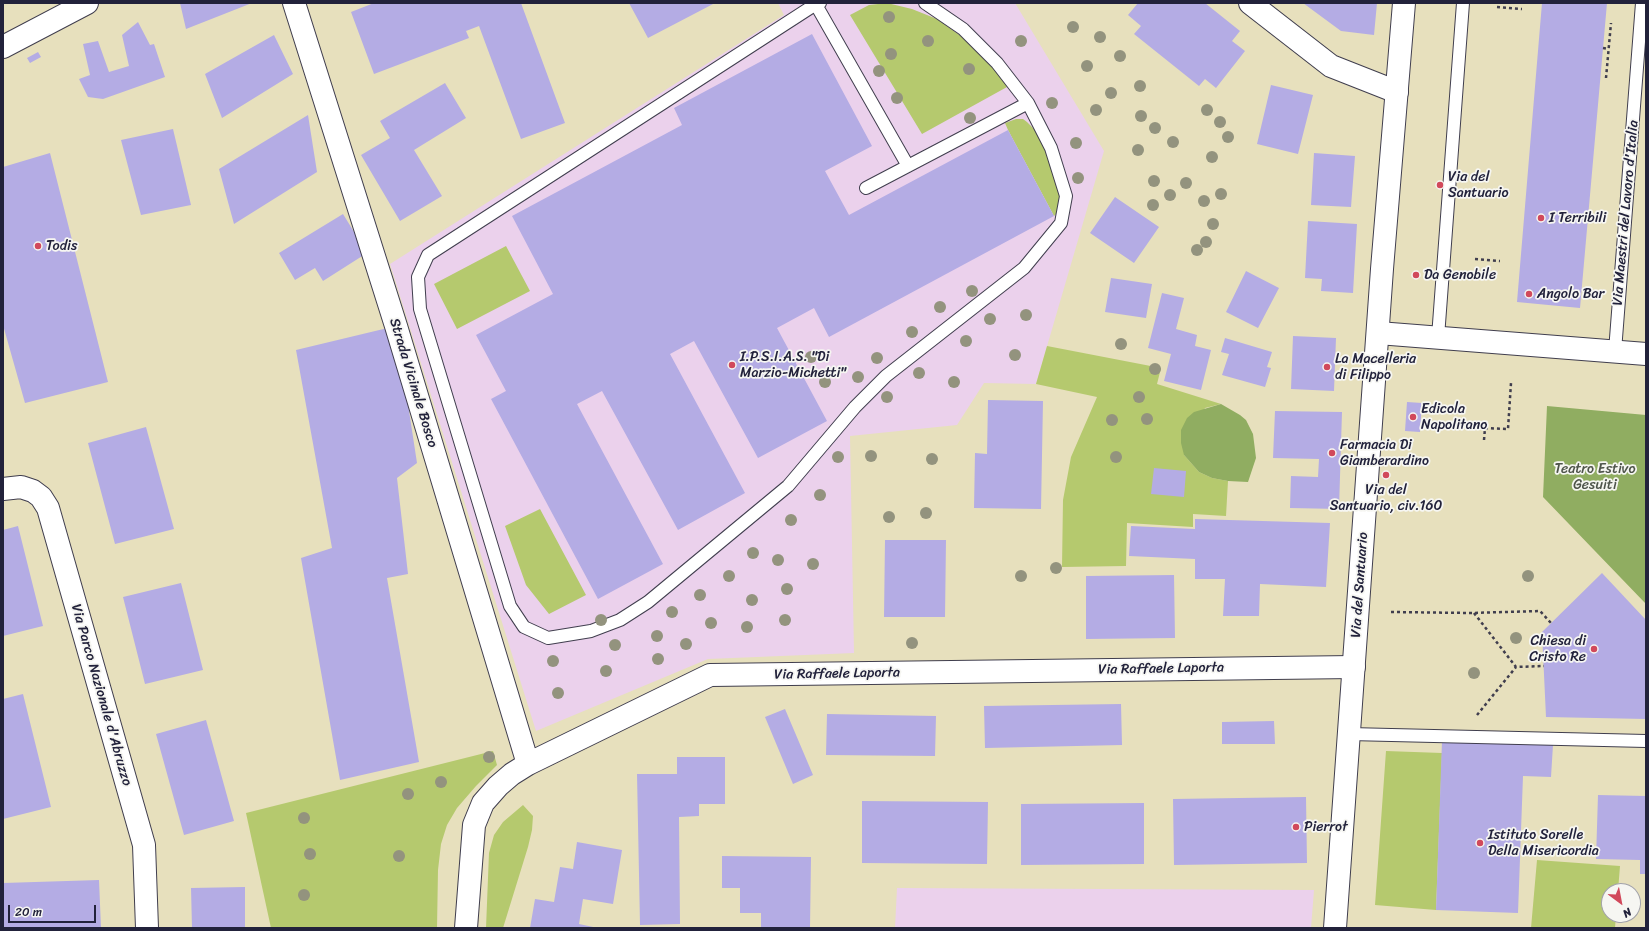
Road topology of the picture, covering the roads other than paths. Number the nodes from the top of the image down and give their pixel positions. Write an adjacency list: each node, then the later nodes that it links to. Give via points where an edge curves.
1 (87, 3): 9 (street)
2 (294, 3): 22 (street, Strada Vicinale Bosco)
3 (817, 3): 11 (lane, via 428,255 418,277 420,309 510,606 524,627 548,638 591,631 620,620 648,602 788,486 855,407 886,376 1024,268 1061,223 1066,196 1051,148); 12 (lane)
4 (925, 3): 11 (lane, via 963,29 997,63)
5 (1250, 3): 10 (street, via 1331,66)
6 (1404, 3): 10 (street, Via del Santuario)
7 (1464, 3): 15 (lane)
8 (1642, 3): 16 (lane, Via Maestri del Lavoro d'Italia)
9 (3, 47)
10 (1397, 92): 14 (street, Via del Santuario)
11 (1028, 103): 12 (lane)
12 (908, 166): 13 (lane)
13 (866, 188)
14 (1378, 333): 15 (street); 19 (street, Via del Santuario)
15 (1438, 337): 16 (street)
16 (1615, 351): 17 (street)
17 (1646, 354)
18 (7, 488): 23 (street, Via Parco Nazionale d'Abruzzo, via 22,487 33,491 48,508 144,845)
19 (1354, 667): 20 (street, Via del Santuario); 22 (street, Via Raffaele Laporta, via 710,675)
20 (1349, 734): 21 (lane); 25 (street, Via del Santuario)
21 (1646, 741)
22 (528, 764): 24 (street, Via Raffaele Laporta, via 498,786 483,803 474,824)
23 (147, 928)
24 (466, 928)
25 (1335, 928)

